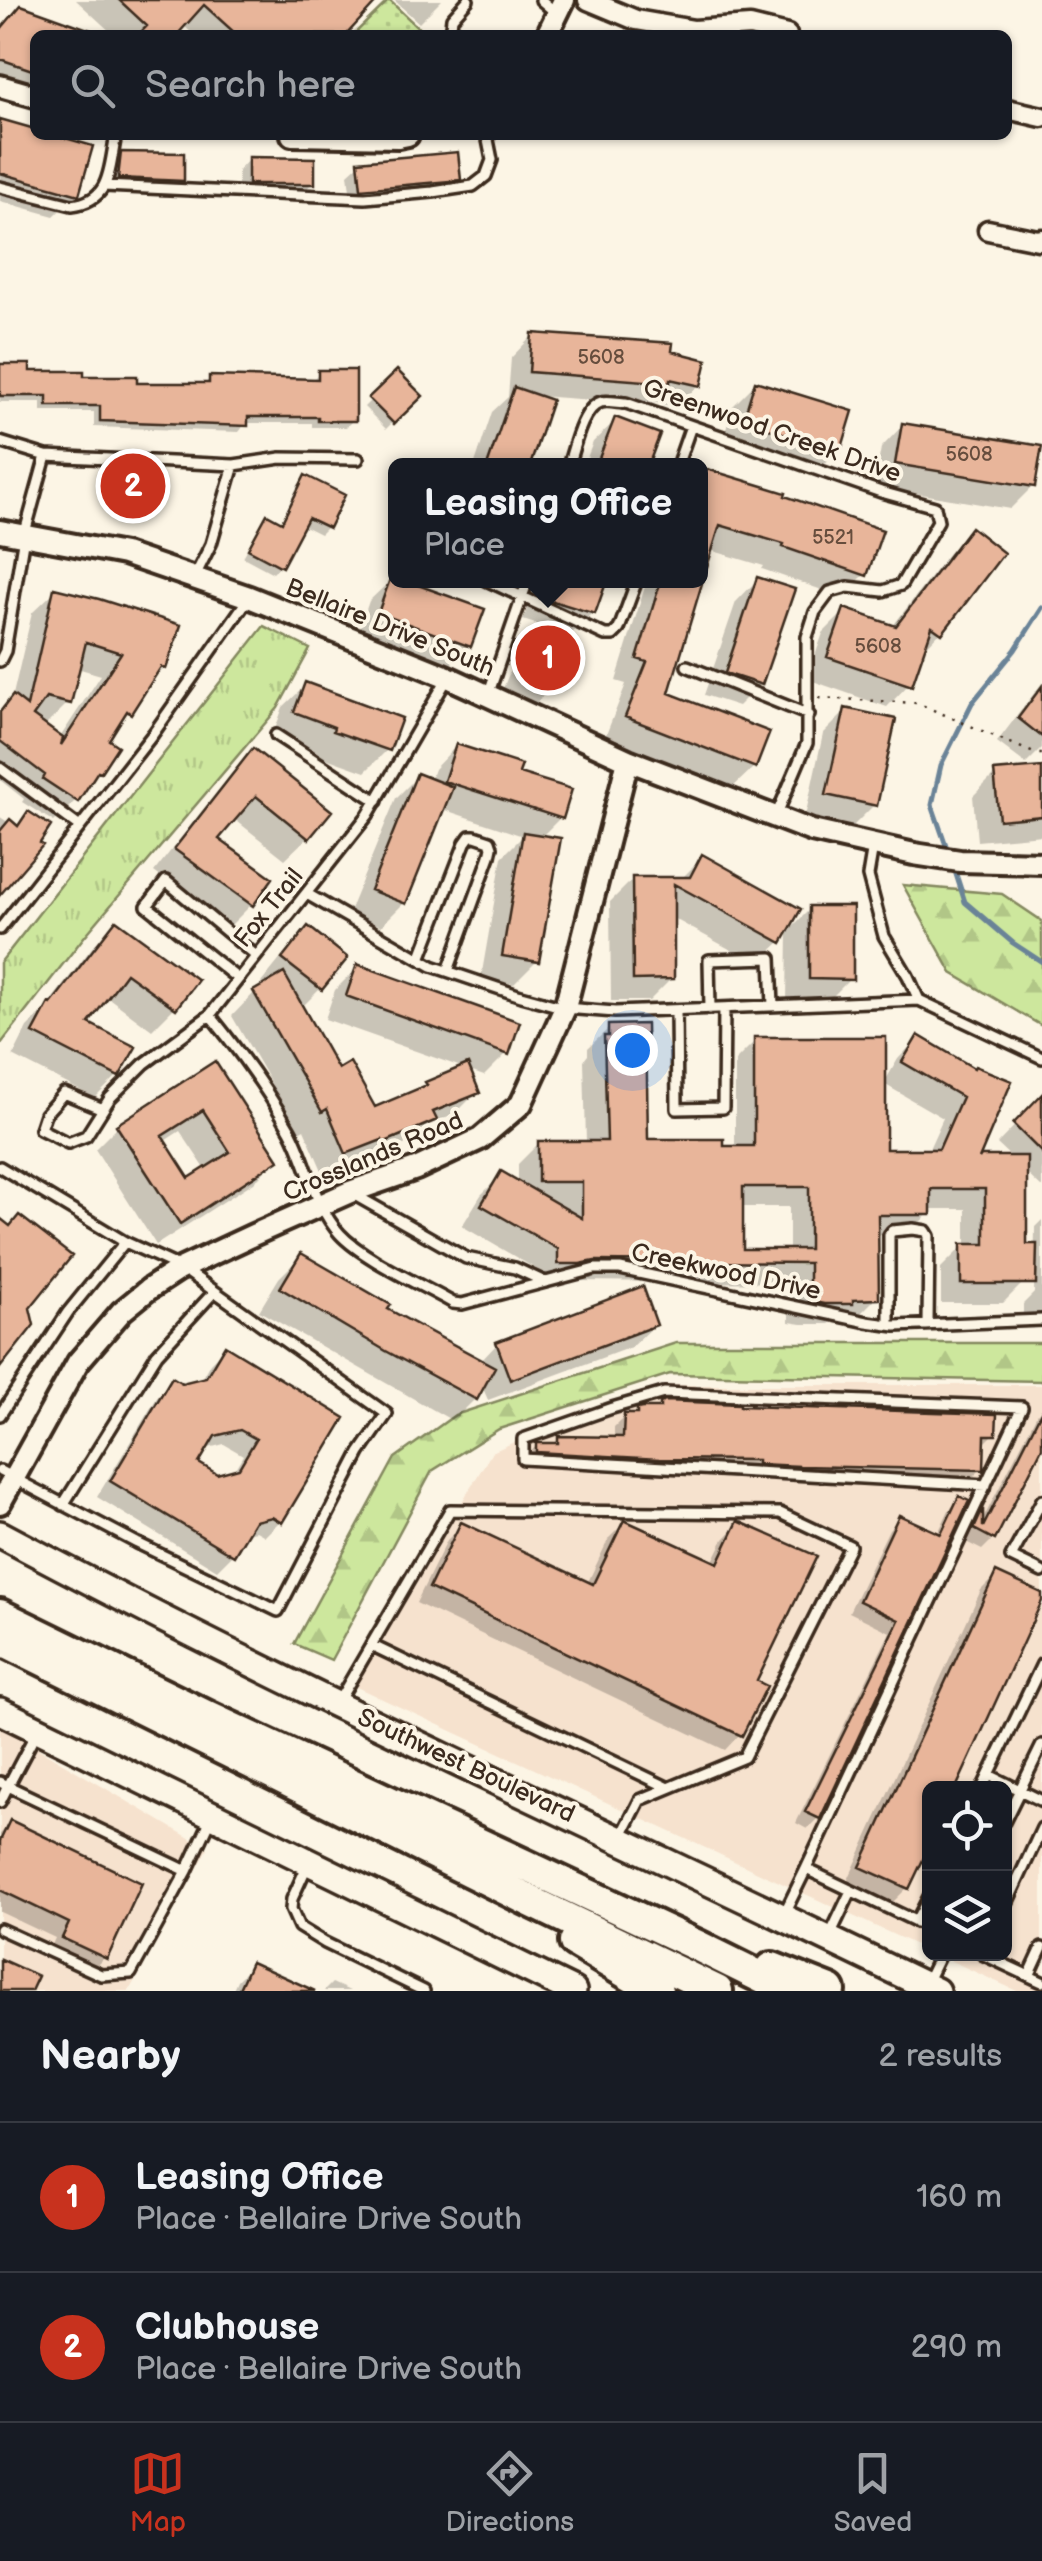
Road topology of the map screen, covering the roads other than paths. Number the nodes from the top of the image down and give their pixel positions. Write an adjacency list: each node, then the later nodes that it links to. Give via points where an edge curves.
1 (468, 0): 4 (lane)
2 (588, 0): 6 (street, via 636,20)
3 (554, 5): 5 (street)
4 (451, 30)
5 (548, 30)
6 (694, 30)
7 (694, 30): 8 (street)
8 (766, 30)
9 (0, 86): 10 (street)
10 (30, 95)
11 (1012, 110): 12 (street)
12 (1042, 117)
13 (115, 140): 15 (lane)
14 (488, 140): 15 (lane, via 492,160 486,176 473,186 433,192 365,198)
15 (104, 186): 16 (lane, via 94,199 72,205)
16 (0, 187)
17 (988, 230): 18 (street)
18 (1042, 239)
19 (691, 426): 22 (lane, Greenwood Creek Drive, via 626,403 602,402 589,410); 23 (lane); 38 (lane, Greenwood Creek Drive, via 924,502 938,514 901,585 884,591 848,587 822,600 807,637)
20 (0, 442): 21 (lane)
21 (46, 456): 25 (lane); 27 (lane)
22 (570, 458)
23 (680, 458)
24 (358, 459): 25 (lane)
25 (234, 465): 28 (lane)
26 (0, 530): 27 (street, Bellaire Drive South)
27 (24, 536): 28 (street, Bellaire Drive South, via 124,554); 34 (lane)
28 (194, 578): 33 (street, Bellaire Drive South)
29 (504, 588): 32 (lane)
30 (526, 588): 32 (lane)
31 (633, 588): 32 (lane, via 613,635)
32 (523, 596): 37 (lane)
33 (250, 597): 36 (street, Bellaire Drive South); 44 (lane)
34 (0, 662)
35 (687, 666): 38 (lane)
36 (448, 677): 37 (street, Bellaire Drive South); 42 (lane, Fox Trail)
37 (488, 694): 40 (street, Bellaire Drive South)
38 (809, 715): 43 (lane, via 808,742)
39 (276, 735): 42 (lane)
40 (628, 760): 43 (street, Bellaire Drive South); 55 (street, Crosslands Road)
41 (0, 768): 44 (lane)
42 (377, 801): 47 (lane, Fox Trail)
43 (776, 816): 45 (street, Bellaire Drive South)
44 (80, 827): 48 (lane)
45 (874, 845): 46 (street, Bellaire Drive South, via 998,863); 53 (lane, via 868,876 884,936)
46 (1042, 862)
47 (306, 894): 49 (lane, Fox Trail); 50 (lane)
48 (0, 929)
49 (256, 956): 52 (lane, Fox Trail); 52 (lane, via 166,881 146,906)
50 (420, 959): 51 (lane); 51 (lane, via 465,844 470,836 490,841)
51 (448, 971): 55 (lane)
52 (238, 979): 59 (lane, Fox Trail)
53 (919, 1000): 54 (lane); 60 (lane)
54 (774, 1006): 56 (lane, via 772,958 709,960); 57 (lane)
55 (565, 1008): 58 (lane); 63 (street, Crosslands Road, via 521,1104 480,1140)
56 (710, 1008): 57 (lane); 58 (lane)
57 (724, 1008): 58 (lane, via 724,1108 678,1109)
58 (676, 1010)
59 (210, 1014): 61 (lane, Fox Trail, via 144,1064); 64 (lane, Creekwood Drive, via 292,1133)
60 (1042, 1058)
61 (103, 1109): 61 (lane, Fox Trail, via 86,1136 68,1143 40,1129 64,1094)
62 (0, 1167): 65 (lane)
63 (350, 1192): 64 (street, Crosslands Road); 67 (lane, via 466,1258)
64 (322, 1205): 66 (street, Crosslands Road); 67 (lane, Creekwood Drive, via 347,1241 453,1303)
65 (125, 1242): 66 (lane); 72 (lane)
66 (182, 1268): 68 (lane); 73 (street, Crosslands Road, via 122,1311 90,1346)
67 (544, 1282): 70 (lane, Creekwood Drive, via 620,1269)
68 (214, 1292): 77 (lane, via 157,1354); 77 (lane, via 388,1414 360,1453 278,1611)
69 (1042, 1320): 71 (lane, Creekwood Drive)
70 (889, 1325): 71 (lane, Creekwood Drive); 71 (lane, via 888,1235 913,1229 929,1236)
71 (928, 1325)
72 (0, 1414)
73 (7, 1475): 76 (street, Crosslands Road); 77 (lane)
74 (986, 1485): 74 (lane, via 1022,1408 664,1393 523,1439 523,1460); 99 (lane)
75 (1042, 1500): 79 (lane, via 1011,1557)
76 (0, 1503)
77 (63, 1505)
78 (0, 1534): 83 (main road, Southwest Boulevard)
79 (1042, 1572)
80 (2, 1624): 103 (highway); 110 (highway)
81 (371, 1646): 83 (lane); 90 (lane); 90 (lane, via 450,1510 780,1513 850,1546 744,1757)
82 (1042, 1664): 87 (lane)
83 (336, 1704): 97 (main road, Southwest Boulevard)
84 (0, 1711): 85 (main road)
85 (38, 1730): 89 (lane); 95 (main road)
86 (1042, 1745): 91 (lane)
87 (989, 1775): 88 (lane); 91 (lane)
88 (986, 1781)
89 (4, 1784): 92 (lane); 100 (lane)
90 (669, 1788): 97 (lane, via 640,1800)
91 (1020, 1790): 93 (lane); 94 (lane)
92 (0, 1802)
93 (1042, 1802)
94 (1012, 1806)
95 (213, 1815): 98 (main road); 100 (lane)
96 (1042, 1828): 102 (lane)
97 (620, 1839): 105 (main road, Southwest Boulevard)
98 (309, 1862): 117 (main road); 118 (lane, via 292,1900 299,1927)
99 (806, 1869): 101 (lane); 105 (lane)
100 (187, 1871): 108 (lane, via 130,1974 101,1976)
101 (851, 1891): 106 (lane); 109 (lane)
102 (1012, 1893)
103 (524, 1898): 119 (highway, via 551,1928); 120 (highway)
104 (922, 1910): 106 (lane)
105 (783, 1916): 109 (main road, Southwest Boulevard)
106 (916, 1922): 107 (lane)
107 (922, 1925)
108 (0, 1929)
109 (828, 1938): 116 (main road, Southwest Boulevard)
110 (698, 1946): 121 (highway); 122 (highway, via 738,1954)
111 (1042, 1948): 114 (lane)
112 (938, 1961): 116 (lane)
113 (998, 1961): 114 (lane)
114 (1029, 1976): 115 (lane)
115 (1042, 1982)
116 (930, 1988)
117 (571, 1990)
118 (424, 1991)
119 (657, 1991)
120 (717, 1991)
121 (789, 1991)
122 (830, 1991)

